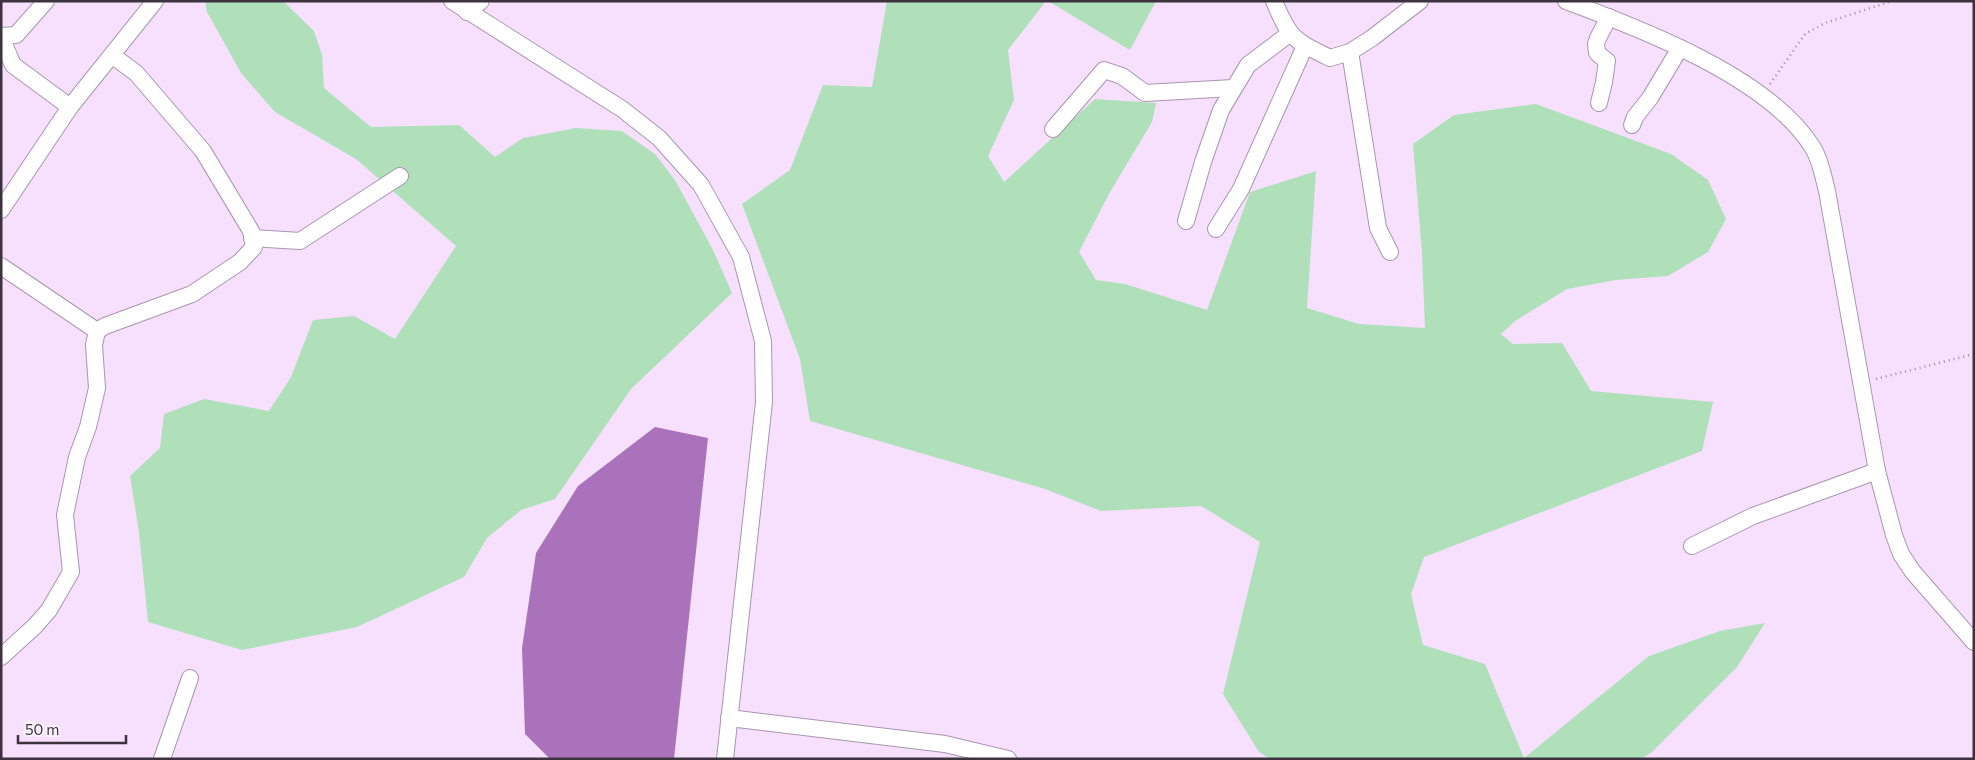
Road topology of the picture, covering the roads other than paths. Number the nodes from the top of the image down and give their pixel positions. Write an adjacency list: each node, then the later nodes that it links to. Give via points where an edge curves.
1 (46, 1): 11 (street, via 16,35)
2 (155, 1): 15 (street)
3 (452, 1): 8 (street)
4 (481, 1): 8 (street)
5 (1274, 1): 10 (street)
6 (1420, 1): 14 (street)
7 (1566, 1): 9 (street)
8 (467, 12): 34 (street, via 622,109 659,138 701,185 741,257 762,341 764,402)
9 (1609, 17): 13 (street); 17 (street, via 1596,44 1597,52 1607,61)
10 (1289, 34): 12 (street); 16 (street, via 1248,65)
11 (1, 36): 18 (street, via 13,65)
12 (1305, 46): 14 (street, via 1330,58); 24 (street, via 1241,189)
13 (1680, 48): 19 (street); 29 (street, via 1762,96 1785,114 1814,149 1822,169)
14 (1350, 52): 26 (street, via 1378,228)
15 (113, 56): 18 (street); 25 (street, via 136,73 203,151 251,231)
16 (1233, 88): 20 (street, via 1145,93 1122,76 1104,70); 23 (street, via 1221,110)
17 (1599, 103)
18 (70, 107): 22 (street)
19 (1632, 125)
20 (1053, 129)
21 (400, 176): 25 (street, via 300,241)
22 (1, 210)
23 (1186, 221)
24 (1216, 229)
25 (252, 238): 28 (street, via 254,247 240,262 192,294)
26 (1390, 252)
27 (1, 266): 28 (street)
28 (97, 331): 32 (street, via 94,345 97,388 77,457 65,515 71,572 49,610)
29 (1877, 471): 30 (street, via 1753,516); 31 (street, via 1902,554)
30 (1692, 546)
31 (1974, 642)
32 (1, 657)
33 (190, 678): 35 (street)
34 (729, 718): 36 (street); 37 (street, via 945,744)
35 (162, 759)
36 (725, 759)
37 (1008, 759)

